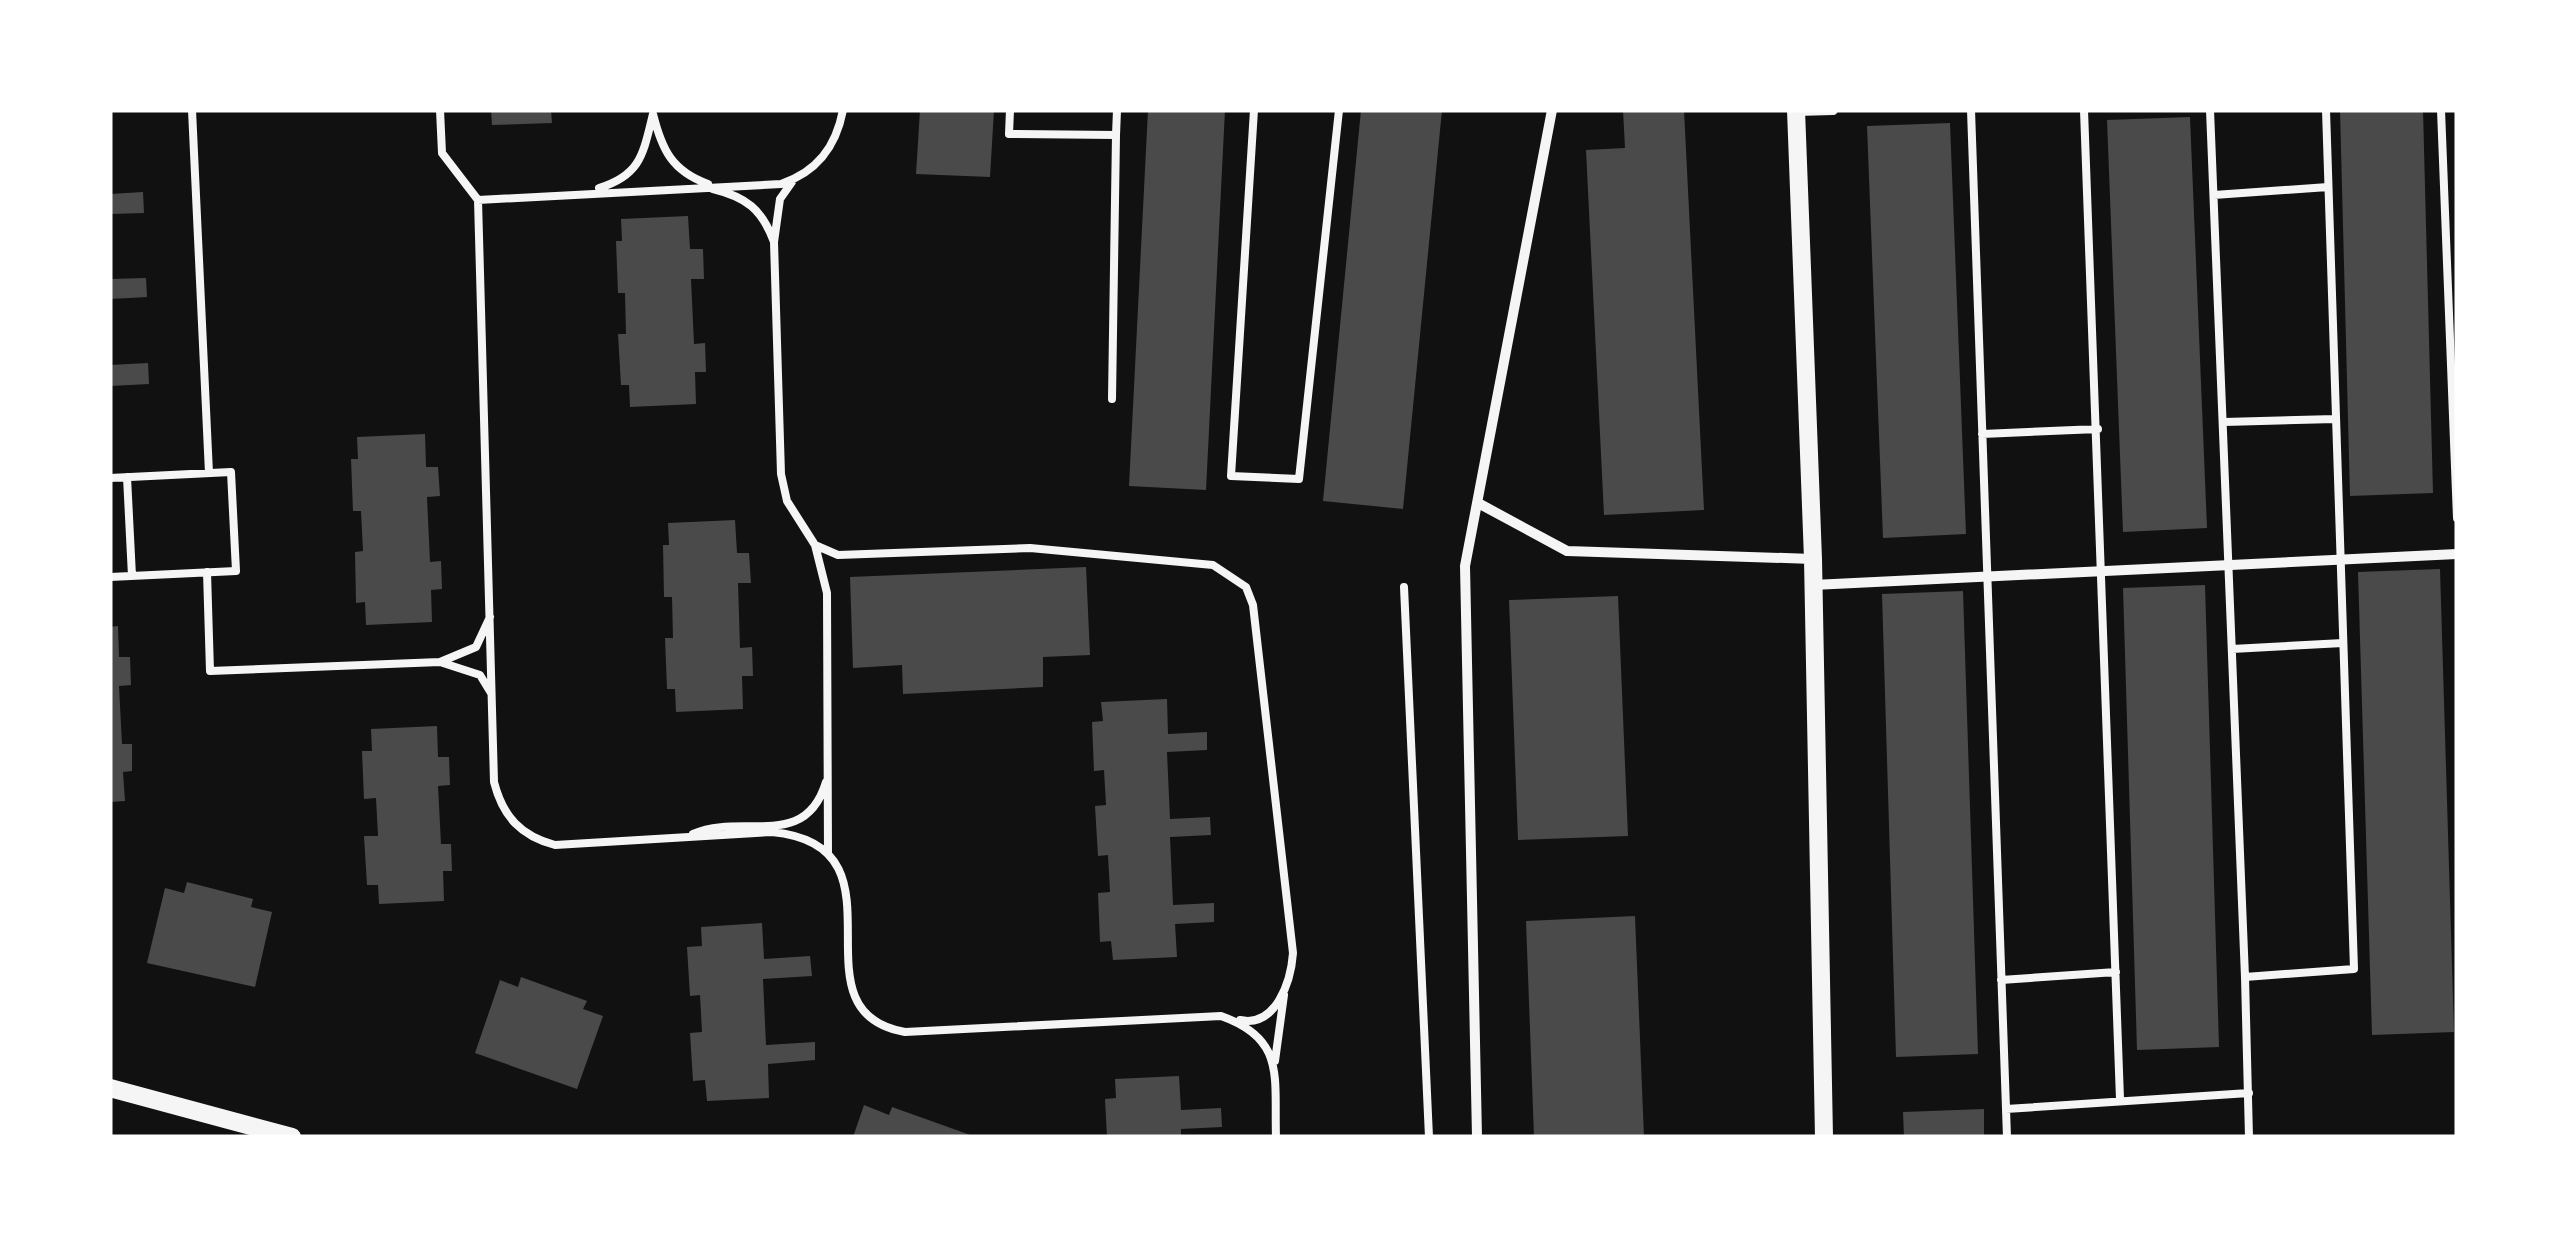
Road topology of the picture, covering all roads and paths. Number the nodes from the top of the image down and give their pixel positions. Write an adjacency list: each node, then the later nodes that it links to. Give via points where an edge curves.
1 (192, 110): 33 (lane)
2 (440, 110): 23 (lane, via 442,154)
3 (844, 110): 18 (lane, via 820,162)
4 (1010, 110): 17 (lane, via 1009,134)
5 (1117, 110): 17 (lane)
6 (1254, 110): 7 (lane, via 1231,476 1299,479)
7 (1339, 110)
8 (1552, 110): 36 (street)
9 (1833, 110): 15 (street)
10 (1970, 110): 32 (lane)
11 (2084, 110): 31 (lane)
12 (2210, 110): 22 (lane)
13 (2326, 110): 20 (lane)
14 (2441, 110): 25 (lane)
15 (1796, 111): 40 (street)
16 (653, 112): 19 (lane, via 669,161); 21 (lane, via 638,164 622,181)
17 (1116, 135): 27 (lane)
18 (801, 177): 19 (lane, via 781,184); 26 (lane, via 780,199)
19 (708, 186): 21 (lane); 26 (lane, via 750,202)
20 (2328, 188): 22 (lane); 29 (lane)
21 (587, 191): 23 (lane)
22 (2214, 195): 30 (lane)
23 (478, 200): 50 (lane)
24 (2457, 209): 25 (lane)
25 (2445, 210): 28 (lane)
26 (774, 242): 38 (lane, via 781,474 787,501)
27 (1112, 399)
28 (2455, 419): 37 (lane)
29 (2336, 420): 30 (lane); 41 (lane)
30 (2224, 422): 42 (lane)
31 (2098, 429): 32 (lane); 43 (lane)
32 (1982, 434): 47 (lane)
33 (210, 473): 34 (lane); 44 (lane, via 231,472 236,570)
34 (127, 477): 35 (lane); 45 (lane)
35 (110, 478)
36 (1478, 503): 40 (street, via 1567,551); 71 (street, via 1466,566)
37 (2457, 518)
38 (814, 545): 55 (lane, via 828,592); 61 (lane, via 838,555 1030,548 1213,565 1246,587 1293,953)
39 (2457, 554): 41 (street)
40 (1812, 558): 48 (street)
41 (2340, 560): 42 (street); 51 (lane)
42 (2229, 565): 43 (street); 52 (lane)
43 (2104, 571): 47 (street); 58 (lane)
44 (207, 572): 45 (lane); 53 (lane, via 210,672)
45 (132, 576): 46 (lane)
46 (110, 577)
47 (1987, 577): 48 (street); 60 (lane)
48 (1813, 585): 72 (street)
49 (1404, 587): 70 (lane)
50 (492, 608): 53 (lane, via 476,647); 54 (lane)
51 (2343, 643): 52 (lane); 59 (lane, via 2354,969)
52 (2232, 649): 59 (lane)
53 (440, 662): 54 (lane, via 480,675)
54 (494, 698): 56 (lane, via 494,782 500,802 531,838 555,846)
55 (830, 769): 56 (lane, via 815,807 801,820 704,829); 57 (lane)
56 (685, 837): 57 (lane, via 791,834)
57 (828, 854): 62 (lane, via 849,903 848,980 855,1004 886,1029)
58 (2116, 972): 60 (lane); 66 (lane)
59 (2245, 977): 65 (lane)
60 (2001, 980): 67 (lane)
61 (1285, 991): 62 (lane, via 1262,1018); 63 (lane)
62 (1221, 1016): 63 (lane, via 1257,1033 1270,1048)
63 (1274, 1070): 69 (lane)
64 (110, 1088): 68 (street)
65 (2249, 1093): 66 (lane); 74 (lane)
66 (2120, 1100): 67 (lane)
67 (2006, 1109): 73 (lane)
68 (292, 1137)
69 (1276, 1137)
70 (1428, 1137)
71 (1478, 1137)
72 (1824, 1137)
73 (2007, 1137)
74 (2249, 1137)

